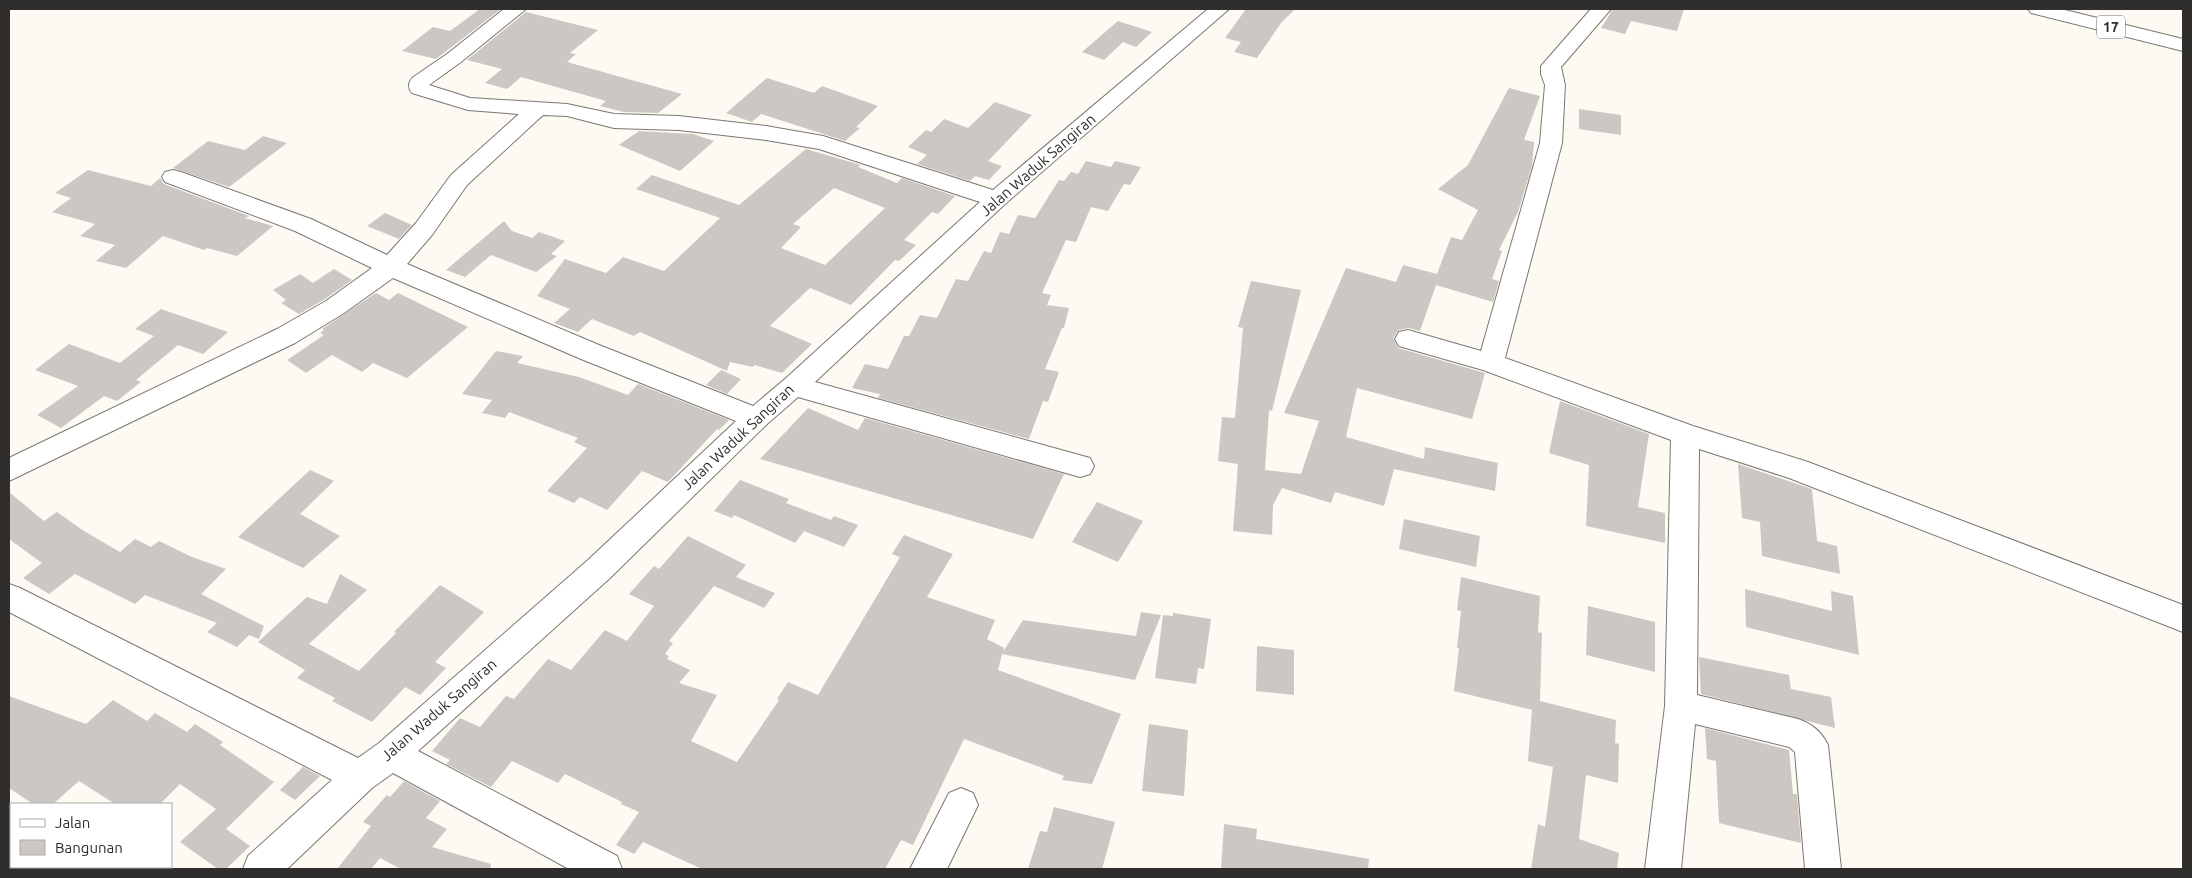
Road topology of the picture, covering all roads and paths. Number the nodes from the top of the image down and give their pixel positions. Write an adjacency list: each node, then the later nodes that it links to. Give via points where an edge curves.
1 (516, 9): 6 (main road, via 419,82 419,89 468,104)
2 (1219, 9): 8 (main road, Jalan Waduk Sangiran)
3 (1600, 9): 11 (main road, via 1551,66 1555,85 1551,143)
4 (2038, 9): 5 (main road, 17)
5 (2183, 45)
6 (539, 107): 8 (main road, via 614,121 679,123 823,143); 9 (main road, via 459,180 424,229)
7 (172, 177): 9 (main road, via 303,225)
8 (997, 199): 12 (main road, Jalan Waduk Sangiran)
9 (391, 267): 13 (main road); 16 (main road, via 335,307 286,336)
10 (1408, 339): 11 (main road)
11 (1491, 364): 14 (main road)
12 (794, 386): 13 (main road, Jalan Waduk Sangiran); 15 (main road)
13 (756, 418): 20 (main road, Jalan Waduk Sangiran, via 599,569)
14 (1685, 434): 18 (main road, via 1798,470); 19 (main road)
15 (1080, 466)
16 (9, 470)
17 (9, 597): 21 (main road)
18 (2183, 619)
19 (1681, 706): 26 (main road); 27 (main road, via 1798,734 1811,745)
20 (391, 754): 21 (main road, Jalan Waduk Sangiran); 24 (main road)
21 (360, 777): 23 (main road, Jalan Waduk Sangiran)
22 (960, 805): 25 (main road)
23 (261, 869)
24 (604, 869)
25 (928, 869)
26 (1663, 869)
27 (1822, 869)

